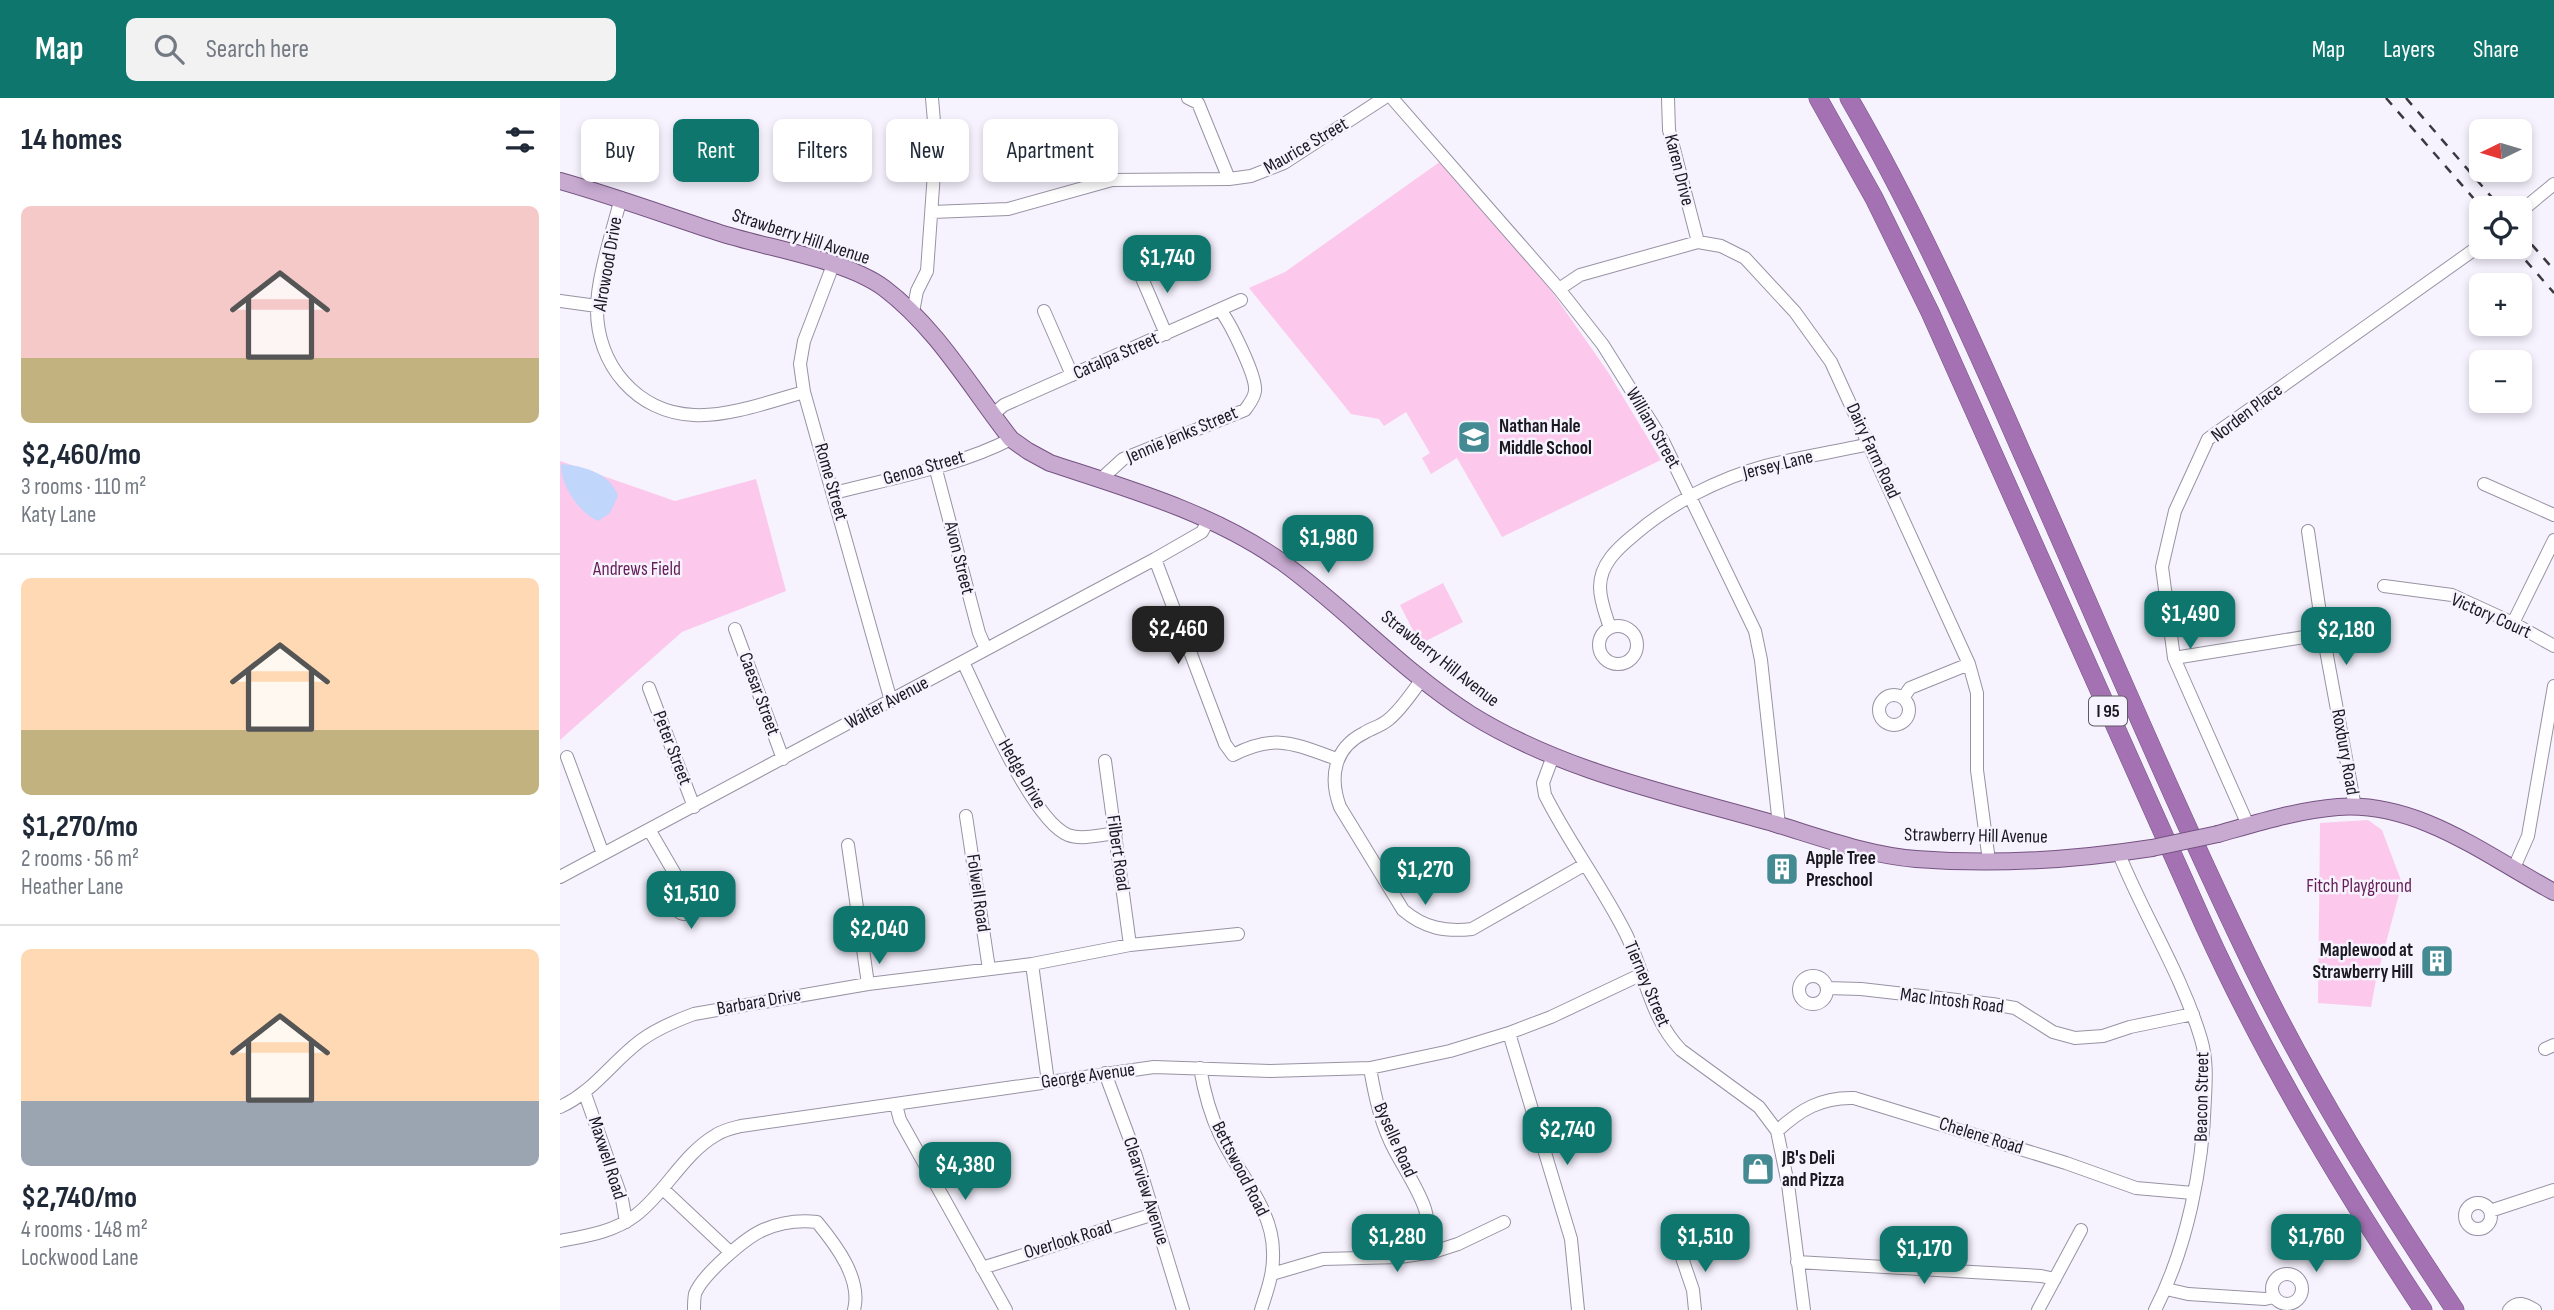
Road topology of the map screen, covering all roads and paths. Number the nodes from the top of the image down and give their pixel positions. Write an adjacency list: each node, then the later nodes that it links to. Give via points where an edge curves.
1 (932, 98): 13 (street, via 936,145)
2 (1188, 98): 8 (street, via 1198,103)
3 (1384, 98): 8 (street, Maurice Street, via 1284,163)
4 (1392, 98): 18 (street, William Street)
5 (1668, 98): 14 (street, Karen Drive, via 1669,130)
6 (1818, 98): 123 (highway, I 95, via 1884,216 1930,312 2242,1004 2329,1164)
7 (1849, 98): 109 (highway, I 95, via 1954,300 2255,971 2330,1112)
8 (1229, 179): 13 (street, Maurice Street, via 1112,180 1008,209)
9 (560, 181): 11 (main road, Strawberry Hill Avenue)
10 (2554, 184): 12 (street)
11 (621, 198): 16 (main road, Strawberry Hill Avenue, via 718,233); 21 (street, Alrowood Drive)
12 (2532, 202)
13 (932, 212): 24 (street, via 927,271)
14 (1698, 242): 18 (street, via 1580,275); 30 (street, Dairy Farm Road, via 1721,246 1745,258 1794,313 1831,362)
15 (2469, 253): 48 (street, Norden Place, via 2208,439 2175,512 2162,567)
16 (833, 265): 24 (main road, Strawberry Hill Avenue, via 882,286); 27 (street, Rome Street, via 804,341 800,364)
17 (1138, 269): 25 (street)
18 (1559, 289): 35 (street, William Street, via 1633,392)
19 (1241, 300): 22 (street, Catalpa Street)
20 (560, 301): 21 (street)
21 (597, 306): 27 (street, Alrowood Drive, via 599,339 606,358 638,396 665,410 695,415 726,411)
22 (1220, 310): 25 (street, Catalpa Street); 32 (street, Jennie Jenks Street, via 1230,322 1256,388 1254,399 1245,410 1123,459)
23 (1044, 311): 26 (street)
24 (913, 312): 28 (main road, Strawberry Hill Avenue)
25 (1166, 334): 26 (street, Catalpa Street)
26 (1072, 375): 28 (street, Catalpa Street, via 1004,405)
27 (804, 392): 34 (street, Rome Street)
28 (992, 415): 29 (main road, Strawberry Hill Avenue)
29 (1012, 439): 31 (street, Genoa Street); 32 (main road, Strawberry Hill Avenue, via 1050,463)
30 (1869, 444): 35 (street, Jersey Lane, via 1763,467); 50 (street, Dairy Farm Road)
31 (935, 466): 34 (street, Genoa Street); 47 (street, Avon Street)
32 (1100, 480): 37 (main road, Strawberry Hill Avenue)
33 (2484, 484): 36 (street)
34 (835, 493): 55 (street, Rome Street)
35 (1691, 497): 43 (street, Jersey Lane, via 1658,515 1606,564 1600,585); 64 (street, William Street, via 1755,631)
36 (2554, 515)
37 (1208, 521): 40 (street, Walter Avenue, via 1202,532); 51 (main road, Strawberry Hill Avenue, via 1283,563)
38 (2308, 531): 45 (street, Roxbury Road)
39 (2554, 540): 42 (street)
40 (1156, 559): 47 (street, Walter Avenue); 59 (street, via 1233,755 1275,741)
41 (2384, 586): 42 (street, Victory Court, via 2452,596)
42 (2513, 623): 46 (street, Victory Court)
43 (1611, 628)
44 (735, 629): 58 (street, Caesar Street)
45 (2323, 634): 48 (street); 62 (street, Roxbury Road)
46 (2554, 646)
47 (986, 649): 49 (street, Walter Avenue)
48 (2174, 658): 65 (street, Norden Place)
49 (963, 662): 55 (street, Walter Avenue); 67 (street, Hedge Drive, via 1014,765 1057,829 1075,836)
50 (1969, 663): 54 (street, via 1910,688); 71 (street, Dairy Farm Road, via 1976,693 1977,770)
51 (1423, 678): 56 (main road, Strawberry Hill Avenue, via 1469,713); 59 (street, via 1391,718 1355,737)
52 (2554, 686): 73 (street, via 2528,836)
53 (649, 688): 61 (street, Peter Street)
54 (1903, 698)
55 (891, 701): 58 (street, Walter Avenue)
56 (1553, 756): 64 (main road, Strawberry Hill Avenue); 72 (street, Tierney Street, via 1543,783 1545,795)
57 (567, 757): 69 (street)
58 (783, 759): 61 (street, Walter Avenue)
59 (1337, 759): 72 (street, via 1334,792 1340,807 1403,911 1415,921 1453,931 1472,929)
60 (1105, 761): 67 (street, Filbert Road)
61 (694, 807): 66 (street, Walter Avenue)
62 (2355, 807): 65 (main road, Strawberry Hill Avenue, via 2321,809); 73 (main road, Strawberry Hill Avenue, via 2421,820)
63 (967, 816): 80 (street, Folwell Road)
64 (1779, 825): 71 (main road, Strawberry Hill Avenue, via 1872,852 1915,859)
65 (2248, 825): 70 (main road, Strawberry Hill Avenue, bridge)
66 (650, 831): 69 (street, Walter Avenue); 76 (street)
67 (1115, 833): 78 (street, Filbert Road)
68 (848, 845): 82 (street)
69 (603, 854): 74 (street, Walter Avenue)
70 (2119, 854): 71 (main road, Strawberry Hill Avenue); 84 (street, Beacon Street)
71 (1989, 861)
72 (1584, 865): 81 (street, Tierney Street, via 1626,934)
73 (2513, 870): 75 (main road, Strawberry Hill Avenue)
74 (560, 877)
75 (2554, 892)
76 (682, 894)
77 (1238, 934): 78 (street, Barbara Drive)
78 (1130, 945): 79 (street, Barbara Drive)
79 (1032, 964): 80 (street, Barbara Drive); 89 (street)
80 (989, 969): 82 (street, Barbara Drive)
81 (1642, 974): 85 (street, George Avenue); 93 (street, Tierney Street, via 1671,1039 1759,1107)
82 (868, 984): 90 (street, Barbara Drive, via 694,1013 641,1040)
83 (1827, 988): 84 (street, Mac Intosh Road, via 1992,1004 2015,1009 2053,1032 2075,1038 2103,1036)
84 (2193, 1014): 96 (street, Beacon Street, via 2206,1070 2204,1133)
85 (1509, 1033): 87 (street, George Avenue); 118 (street, via 1571,1239)
86 (1200, 1068): 87 (street, George Avenue); 88 (street, George Avenue); 108 (street, Bettswood Road, via 1220,1136 1262,1208 1273,1251)
87 (1370, 1068): 105 (street, Byselle Road, via 1384,1126 1425,1209)
88 (1105, 1073): 89 (street, George Avenue); 98 (street, Clearview Avenue)
89 (1048, 1082): 91 (street, George Avenue)
90 (585, 1094): 92 (street, Barbara Drive); 99 (street, Maxwell Road)
91 (896, 1105): 94 (street, George Avenue, via 718,1133 700,1145); 107 (street)
92 (560, 1107)
93 (1777, 1131): 96 (street, Chelene Road, via 1814,1104 1854,1098 2136,1188); 106 (street, Tierney Street)
94 (663, 1189): 99 (street, George Avenue); 104 (street)
95 (2554, 1190): 97 (street)
96 (2193, 1193): 111 (street, Beacon Street)
97 (2490, 1211)
98 (1154, 1214): 107 (street, Overlook Road); 116 (street, Clearview Avenue)
99 (626, 1222): 102 (street, George Avenue)
100 (1504, 1222): 105 (street)
101 (2081, 1230): 110 (street)
102 (560, 1241)
103 (1678, 1246): 119 (street)
104 (730, 1252): 113 (street, via 695,1293); 114 (street, via 761,1231 787,1223 817,1222 854,1282 858,1296)
105 (1433, 1252): 108 (street, via 1323,1259)
106 (1797, 1262): 110 (street); 120 (street, Tierney Street)
107 (982, 1268): 115 (street)
108 (1272, 1274): 117 (street, Bettswood Road)
109 (2432, 1275): 124 (highway, I 95); 125 (highway)
110 (2055, 1279): 121 (street)
111 (2166, 1289): 112 (street); 122 (street, Beacon Street)
112 (2274, 1297)
113 (694, 1310)
114 (854, 1310)
115 (1006, 1310)
116 (1183, 1310)
117 (1261, 1310)
118 (1578, 1310)
119 (1695, 1310)
120 (1804, 1310)
121 (2038, 1310)
122 (2155, 1310)
123 (2423, 1310)
124 (2455, 1310)
125 (2461, 1310)
126 (2509, 1310): 127 (street, via 2520,1303)
127 (2535, 1310)

